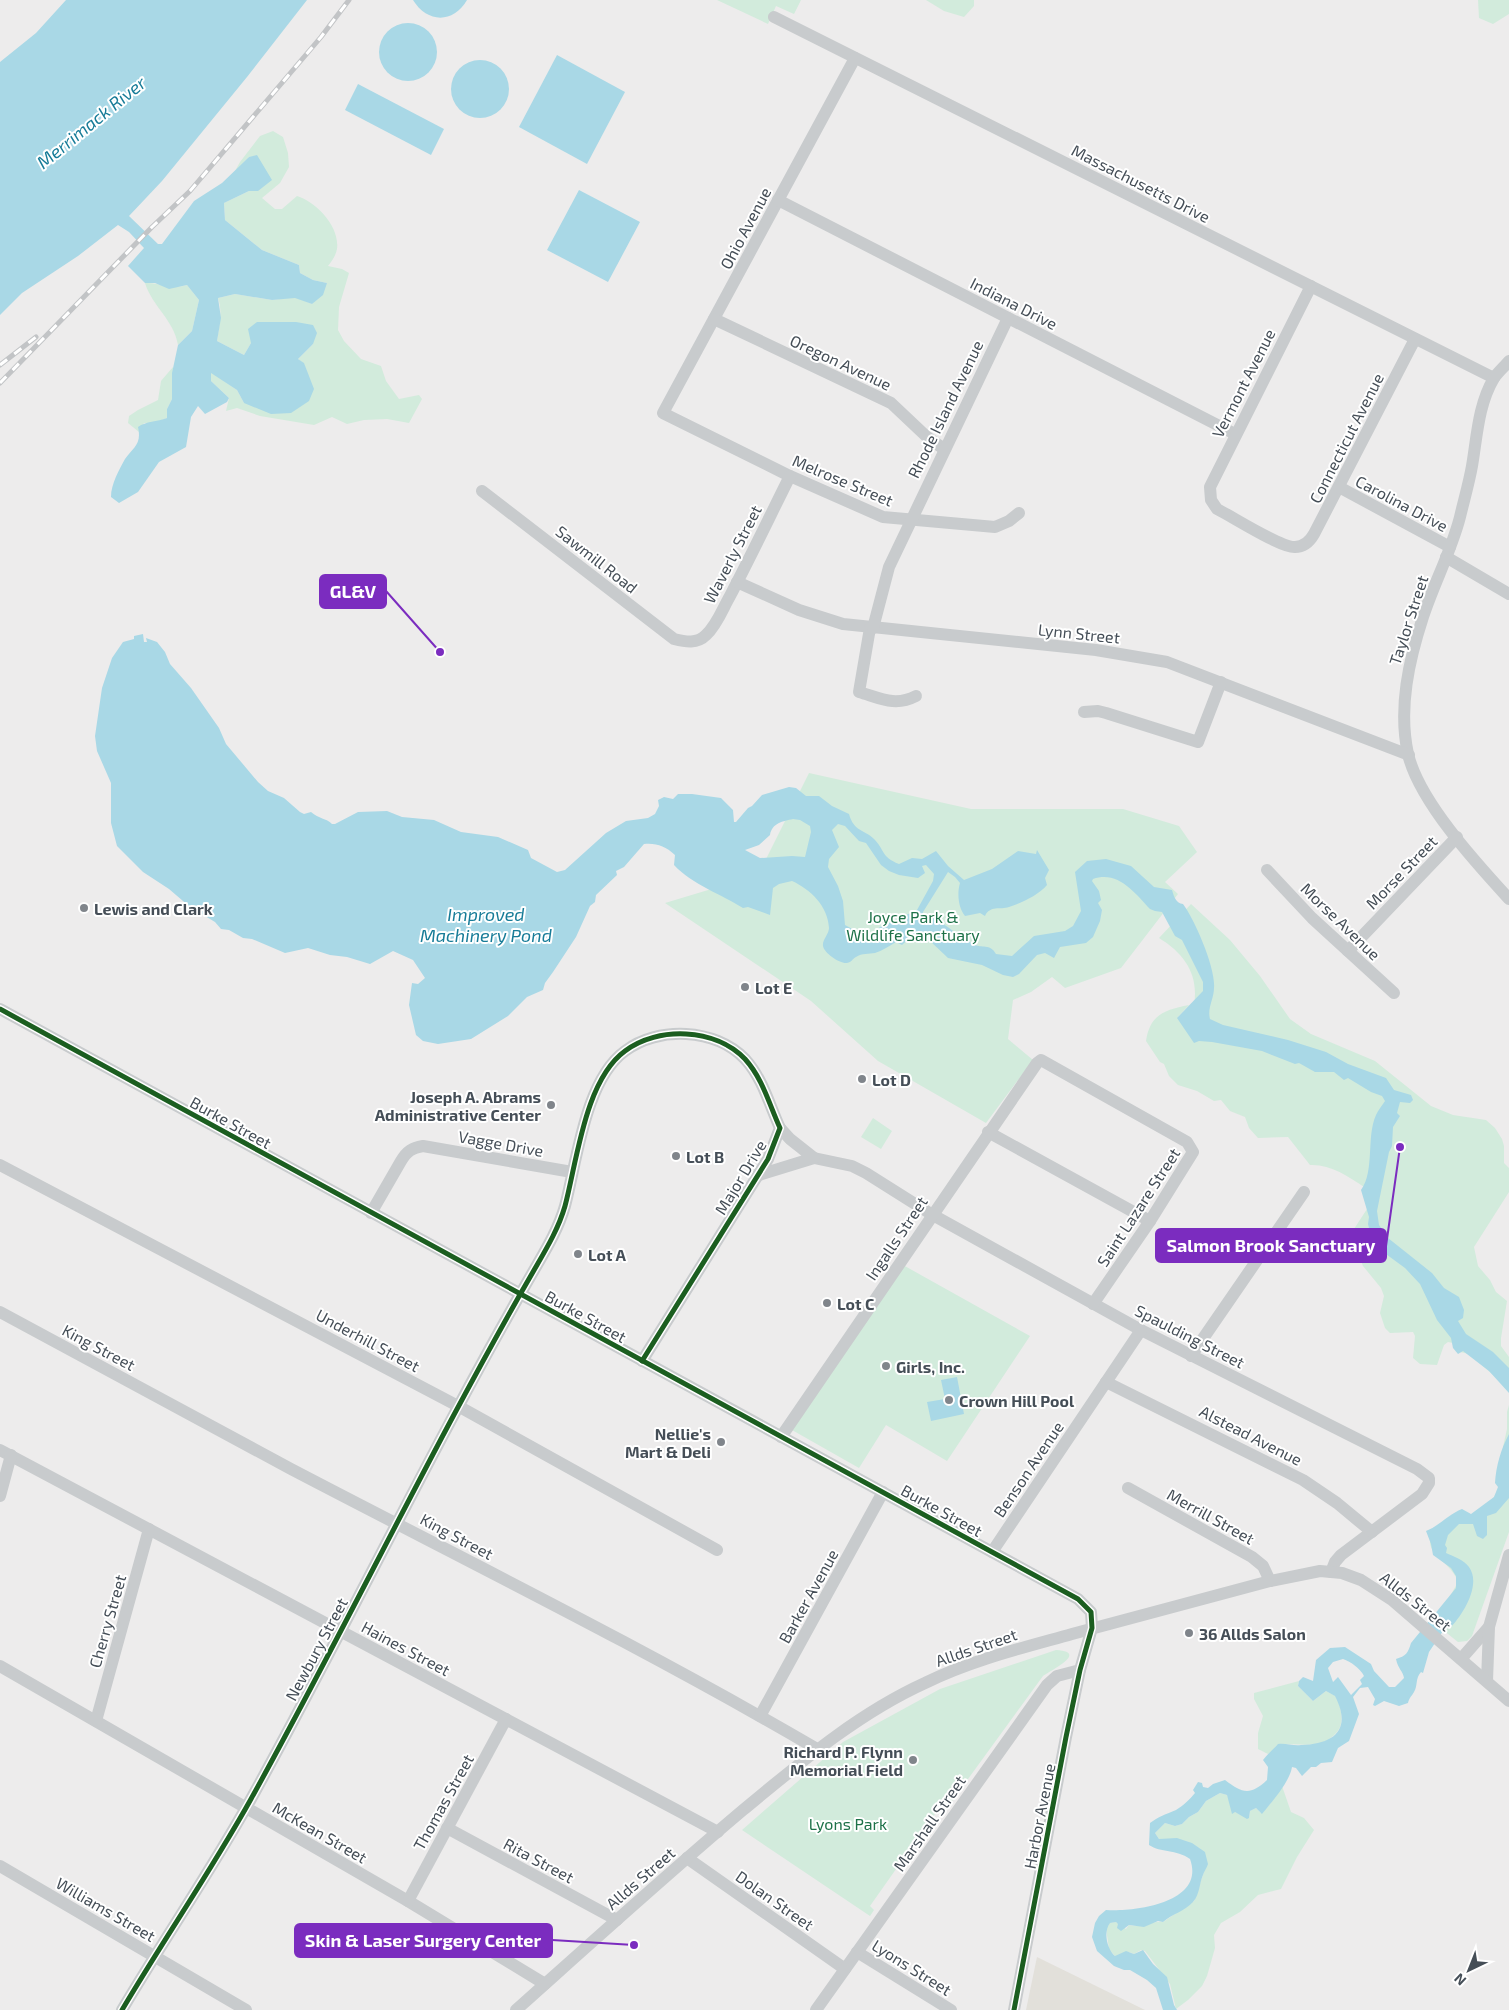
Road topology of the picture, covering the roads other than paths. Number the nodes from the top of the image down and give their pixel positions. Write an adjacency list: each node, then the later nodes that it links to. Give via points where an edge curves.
1 (774, 18): 2 (street, Massachusetts Drive)
2 (855, 58): 3 (street, Ohio Avenue); 4 (street, Massachusetts Drive)
3 (778, 200): 5 (street, Indiana Drive); 6 (street, Ohio Avenue)
4 (1310, 286): 7 (street, Massachusetts Drive); 11 (street, Vermont Avenue)
5 (1008, 318): 11 (street, Indiana Drive); 12 (street, Rhode Island Avenue)
6 (714, 319): 10 (street, Ohio Avenue); 12 (street, Oregon Avenue, via 891,403)
7 (1415, 338): 9 (street, Massachusetts Drive); 14 (street, Connecticut Avenue)
8 (1509, 362): 9 (street, Taylor Street)
9 (1494, 378): 19 (street, Taylor Street, via 1481,410 1468,484 1458,527)
10 (663, 413): 13 (street, Melrose Street)
11 (1235, 434): 18 (street, Vermont Avenue, via 1211,482 1213,505 1284,545)
12 (944, 449): 17 (street, Rhode Island Avenue)
13 (790, 476): 17 (street, Melrose Street, via 884,517); 20 (street, Waverly Street)
14 (1339, 487): 18 (street, Connecticut Avenue, via 1314,534); 19 (street, Carolina Drive)
15 (482, 491): 23 (street, Sawmill Road, via 674,639)
16 (1020, 513): 17 (street, Melrose Street, via 995,527)
17 (910, 520): 22 (street, Rhode Island Avenue, via 889,568)
18 (1298, 547)
19 (1448, 552): 21 (street, Carolina Drive); 27 (street, Taylor Street, via 1424,614 1407,672 1404,721)
20 (737, 582): 22 (street, Lynn Street, via 821,618); 23 (street, Waverly Street, via 714,625)
21 (1509, 594)
22 (871, 628): 24 (street, Lynn Street, via 1132,655 1177,665); 25 (street, Rhode Island Avenue, via 858,692 896,702)
23 (696, 641)
24 (1221, 682): 26 (street, via 1198,742 1106,713); 27 (street, Lynn Street)
25 (916, 696)
26 (1084, 712)
27 (1408, 755): 28 (street, Taylor Street, via 1424,793)
28 (1457, 837): 30 (street, Taylor Street); 31 (street, Morse Street)
29 (1267, 870): 31 (street, Morse Avenue)
30 (1509, 898)
31 (1348, 951): 32 (street, Morse Avenue)
32 (1394, 993)
33 (0, 1009): 42 (street, Burke Street)
34 (1041, 1060): 36 (street, Ingalls Street); 44 (street, Saint Lazare Street, via 1187,1142 1193,1152)
35 (780, 1128): 37 (street, Spaulding Street); 39 (street, Major Drive, via 763,1085 737,1052 697,1036 658,1036 626,1050 602,1076); 40 (street, Major Drive, via 773,1150)
36 (988, 1132): 43 (street, Ingalls Street); 44 (street)
37 (814, 1158): 40 (street, Spaulding Street); 43 (street, Spaulding Street, via 852,1166)
38 (0, 1165): 52 (street, Underhill Street)
39 (572, 1172): 42 (street, Vagge Drive, via 415,1147 405,1154); 45 (street, Major Drive, via 554,1234)
40 (759, 1175): 50 (street, Major Drive)
41 (1304, 1192): 49 (street)
42 (371, 1213): 45 (street, Burke Street)
43 (931, 1214): 46 (street, Spaulding Street); 53 (street, Ingalls Street)
44 (1150, 1221): 46 (street, Saint Lazare Street)
45 (520, 1294): 50 (street, Burke Street); 52 (street, Newbury Street)
46 (1093, 1304): 48 (street, Spaulding Street)
47 (0, 1312): 58 (street, King Street)
48 (1140, 1330): 49 (street, Spaulding Street); 51 (street, Benson Avenue)
49 (1191, 1356): 60 (street, Spaulding Street, via 1417,1469 1429,1478 1422,1494)
50 (642, 1361): 53 (street, Burke Street)
51 (1106, 1382): 60 (street, Alstead Avenue, via 1294,1475 1337,1503); 62 (street, Benson Avenue)
52 (458, 1406): 58 (street, Newbury Street); 61 (street, Underhill Street)
53 (781, 1436): 56 (street, Burke Street)
54 (5, 1453): 57 (street); 59 (street, Haines Street)
55 (1128, 1488): 65 (street, Merrill Street, via 1252,1558 1263,1566)
56 (883, 1492): 62 (street, Burke Street); 74 (street, Barker Avenue)
57 (0, 1496)
58 (398, 1524): 68 (street, Newbury Street); 74 (street, King Street)
59 (149, 1530): 68 (street, Haines Street); 76 (street, Cherry Street)
60 (1372, 1532): 64 (street, Spaulding Street, via 1338,1558)
61 (717, 1550)
62 (992, 1552): 67 (street, Burke Street, via 1084,1603 1091,1612)
63 (1509, 1555): 66 (street)
64 (1331, 1572): 65 (street, Allds Street, via 1311,1572); 69 (street, Allds Street, via 1352,1576 1371,1585)
65 (1270, 1581): 67 (street, Allds Street)
66 (1489, 1627): 69 (street); 72 (street)
67 (1092, 1628): 71 (street, Harbor Avenue); 77 (street, Allds Street, via 1012,1650 944,1674 873,1711)
68 (340, 1631): 75 (street, Haines Street); 78 (street, Newbury Street)
69 (1457, 1655): 72 (street, Allds Street)
70 (0, 1666): 76 (street, McKean Street)
71 (1080, 1670): 85 (street, Marshall Street, via 1057,1676 1047,1685); 94 (street, Harbor Avenue)
72 (1487, 1681): 73 (street, Allds Street)
73 (1509, 1701)
74 (760, 1716): 77 (street, King Street)
75 (506, 1720): 79 (street, Thomas Street); 80 (street, Haines Street)
76 (96, 1721): 78 (street, McKean Street)
77 (818, 1749): 80 (street, Allds Street)
78 (245, 1808): 83 (street, McKean Street); 86 (street, Newbury Street)
79 (447, 1828): 83 (street, Thomas Street); 84 (street, Rita Street)
80 (718, 1832): 81 (street, Allds Street)
81 (687, 1858): 84 (street, Allds Street); 87 (street, Dolan Street)
82 (0, 1866): 86 (street, Williams Street)
83 (408, 1901): 88 (street, McKean Street)
84 (617, 1920): 88 (street, Allds Street)
85 (857, 1952): 87 (street, Marshall Street); 93 (street, Lyons Street)
86 (154, 1956): 89 (street, Newbury Street); 90 (street, Williams Street)
87 (845, 1969): 92 (street, Marshall Street)
88 (545, 1984): 91 (street, Allds Street)
89 (122, 2010)
90 (246, 2010)
91 (516, 2010)
92 (816, 2010)
93 (950, 2010)
94 (1014, 2010)

